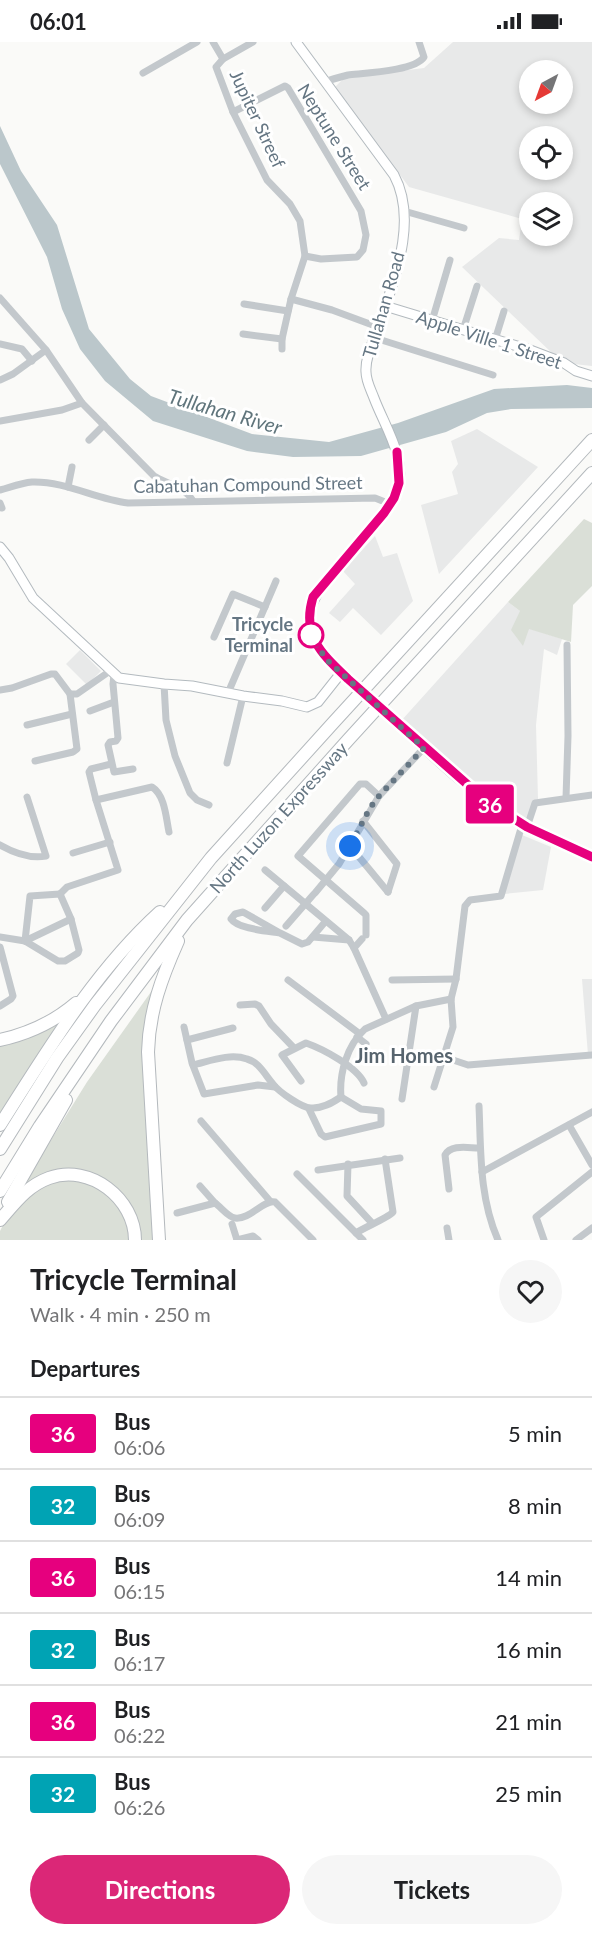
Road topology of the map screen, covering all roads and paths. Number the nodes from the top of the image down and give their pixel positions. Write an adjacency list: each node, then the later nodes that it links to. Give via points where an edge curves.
1 (197, 42): 7 (street)
2 (213, 42): 6 (street)
3 (253, 42): 6 (street)
4 (296, 42): 8 (main road, Tullahan Road)
5 (419, 42): 8 (street, via 424,54 420,63)
6 (223, 59): 9 (street, Jupiter Streef, via 216,68)
7 (143, 73)
8 (325, 82): 10 (main road, Tullahan Road, via 394,175)
9 (233, 112): 12 (street, Jupiter Streef, via 267,180 300,220); 12 (street, Neptune Street, via 285,86 288,88 361,211 366,235 357,257)
10 (404, 211): 11 (street); 18 (main road, Tullahan Road, via 400,253)
11 (464, 228)
12 (305, 256): 16 (street, Jupiter Streef)
13 (450, 260): 21 (street)
14 (477, 286): 23 (street)
15 (0, 298): 30 (street)
16 (291, 299): 19 (street, Jupiter Streef); 22 (street)
17 (244, 304): 19 (street)
18 (385, 306): 21 (main road, Apple Ville 1 Street); 22 (main road, Tullahan Road)
19 (288, 311): 26 (street, Jupiter Streef)
20 (504, 311): 27 (street)
21 (432, 321): 23 (main road, Apple Ville 1 Street)
22 (378, 327): 25 (main road, Tullahan Road)
23 (463, 330): 27 (main road, Apple Ville 1 Street)
24 (243, 334): 26 (street)
25 (375, 338): 32 (street); 45 (main road, Tullahan Road, via 366,372 397,452 399,483)
26 (282, 339): 29 (street, Jupiter Streef)
27 (495, 340): 33 (main road, Apple Ville 1 Street)
28 (0, 344): 31 (street, via 22,349)
29 (282, 349)
30 (46, 350): 31 (street); 35 (street)
31 (32, 361): 34 (street)
32 (493, 375)
33 (592, 376)
34 (0, 380)
35 (82, 404): 36 (street); 37 (street)
36 (0, 421)
37 (104, 425): 38 (street); 44 (street, via 154,476 186,492)
38 (89, 440)
39 (592, 440): 84 (highway, North Luzon Expressway)
40 (72, 468): 42 (street)
41 (592, 473): 89 (highway, North Luzon Expressway)
42 (68, 487): 43 (street, Cabatuhan Compound Street, via 33,482); 44 (street, Cabatuhan Compound Street, via 120,502)
43 (0, 489)
44 (193, 501): 45 (street, Cabatuhan Compound Street, via 375,498)
45 (390, 504): 52 (main road, via 322,585 310,608 309,623 316,645)
46 (0, 547): 51 (main road, via 33,598)
47 (276, 581): 48 (street)
48 (265, 607): 49 (street, via 233,594); 55 (street)
49 (214, 637)
50 (567, 645): 70 (street)
51 (112, 673): 53 (main road); 56 (street, via 77,694); 58 (street)
52 (344, 676): 57 (main road, via 318,702 307,707); 62 (main road, bridge)
53 (164, 684): 55 (main road); 72 (street, via 166,720 179,766 190,793)
54 (0, 690): 56 (street, via 55,674)
55 (228, 693): 57 (main road)
56 (70, 694): 60 (street)
57 (243, 696): 64 (street)
58 (114, 702): 59 (street); 65 (street, via 118,738 108,745)
59 (90, 711)
60 (72, 714): 61 (street); 63 (street, via 77,749)
61 (27, 725)
62 (424, 748): 68 (street); 74 (main road, via 485,800)
63 (35, 760)
64 (227, 763)
65 (111, 764): 66 (street, via 117,773); 71 (street, via 89,770)
66 (134, 769)
67 (592, 795): 70 (street)
68 (379, 796): 73 (street); 82 (street, via 363,782 360,784 297,856)
69 (27, 797): 77 (street, via 46,856 13,852)
70 (566, 798): 74 (street, via 535,803)
71 (96, 800): 75 (street, via 152,787 163,802); 76 (street)
72 (209, 805)
73 (363, 821): 78 (street); 78 (street, via 397,864 388,892)
74 (525, 826): 80 (main road); 99 (street, via 501,896 470,900 465,906)
75 (169, 832)
76 (110, 842): 79 (street); 85 (street, via 118,870 67,887)
77 (0, 845)
78 (350, 846): 82 (street)
79 (73, 853)
80 (592, 857)
81 (265, 870): 83 (street)
82 (325, 880): 86 (street); 98 (street, via 366,915 364,937)
83 (284, 886): 86 (street); 87 (street)
84 (186, 889): 102 (highway, via 137,933); 133 (highway, North Luzon Expressway, via 57,1058)
85 (60, 894): 88 (street); 96 (street, via 30,896)
86 (305, 904): 90 (street); 91 (street)
87 (265, 908)
88 (71, 919): 96 (street); 96 (street, via 79,951 65,961 54,960)
89 (187, 920): 117 (highway, North Luzon Expressway); 155 (highway, via 155,998 148,1033)
90 (326, 922): 94 (street); 95 (street)
91 (285, 926)
92 (280, 933): 92 (street, via 242,926 231,919 243,912); 94 (street, via 302,944)
93 (0, 937): 96 (street)
94 (313, 937): 95 (street)
95 (349, 940): 98 (street)
96 (25, 941)
97 (0, 947): 105 (street, via 13,996)
98 (354, 948): 107 (street)
99 (456, 979): 101 (street); 103 (street)
100 (288, 980): 110 (street)
101 (392, 980)
102 (88, 992): 111 (highway, via 48,1022); 130 (highway)
103 (451, 999): 106 (street); 116 (street, via 453,1027)
104 (240, 1005): 114 (street, via 259,1006)
105 (0, 1006)
106 (416, 1006): 107 (street); 125 (street)
107 (386, 1019): 110 (street)
108 (184, 1027): 112 (street)
109 (233, 1028): 112 (street)
110 (359, 1035): 113 (street); 118 (street)
111 (0, 1040)
112 (187, 1040): 119 (street)
113 (366, 1044)
114 (294, 1048): 118 (street, via 309,1044); 120 (street, via 283,1056)
115 (592, 1055): 116 (street, via 468,1065)
116 (444, 1057): 123 (street)
117 (87, 1058): 144 (highway, North Luzon Expressway); 148 (highway)
118 (344, 1063): 121 (street); 124 (street, via 339,1083)
119 (193, 1065): 122 (street, via 232,1056 248,1059); 122 (street, via 204,1094 258,1085)
120 (301, 1081)
121 (364, 1083)
122 (275, 1087): 127 (street)
123 (434, 1087)
124 (341, 1097): 127 (street); 127 (street, via 361,1109 381,1111 381,1124 325,1137)
125 (402, 1099)
126 (479, 1106): 132 (street)
127 (309, 1109)
128 (592, 1112): 131 (street)
129 (201, 1121): 145 (street)
130 (0, 1125)
131 (569, 1125): 137 (street); 139 (street)
132 (479, 1148): 139 (street); 143 (street, via 447,1151)
133 (0, 1149)
134 (400, 1158): 135 (street)
135 (385, 1159): 136 (street); 149 (street, via 393,1212)
136 (348, 1164): 138 (street); 149 (street, via 347,1196)
137 (592, 1165)
138 (318, 1170)
139 (482, 1172): 161 (street, via 488,1213)
140 (592, 1172): 162 (street, via 536,1217)
141 (297, 1174): 153 (street)
142 (200, 1186): 146 (street)
143 (449, 1189)
144 (0, 1191)
145 (270, 1201): 146 (street, via 238,1218); 158 (street)
146 (215, 1203): 147 (street)
147 (177, 1213)
148 (0, 1218): 154 (highway, via 37,1184 59,1175 78,1176 106,1186 118,1196 130,1215)
149 (372, 1223): 153 (street)
150 (232, 1224): 156 (street)
151 (447, 1228): 160 (street)
152 (592, 1228): 163 (street)
153 (356, 1233): 159 (street)
154 (135, 1240)
155 (159, 1240)
156 (237, 1240): 157 (street, via 253,1236)
157 (258, 1240)
158 (314, 1240)
159 (363, 1240)
160 (449, 1240)
161 (498, 1240)
162 (544, 1240)
163 (576, 1240)

